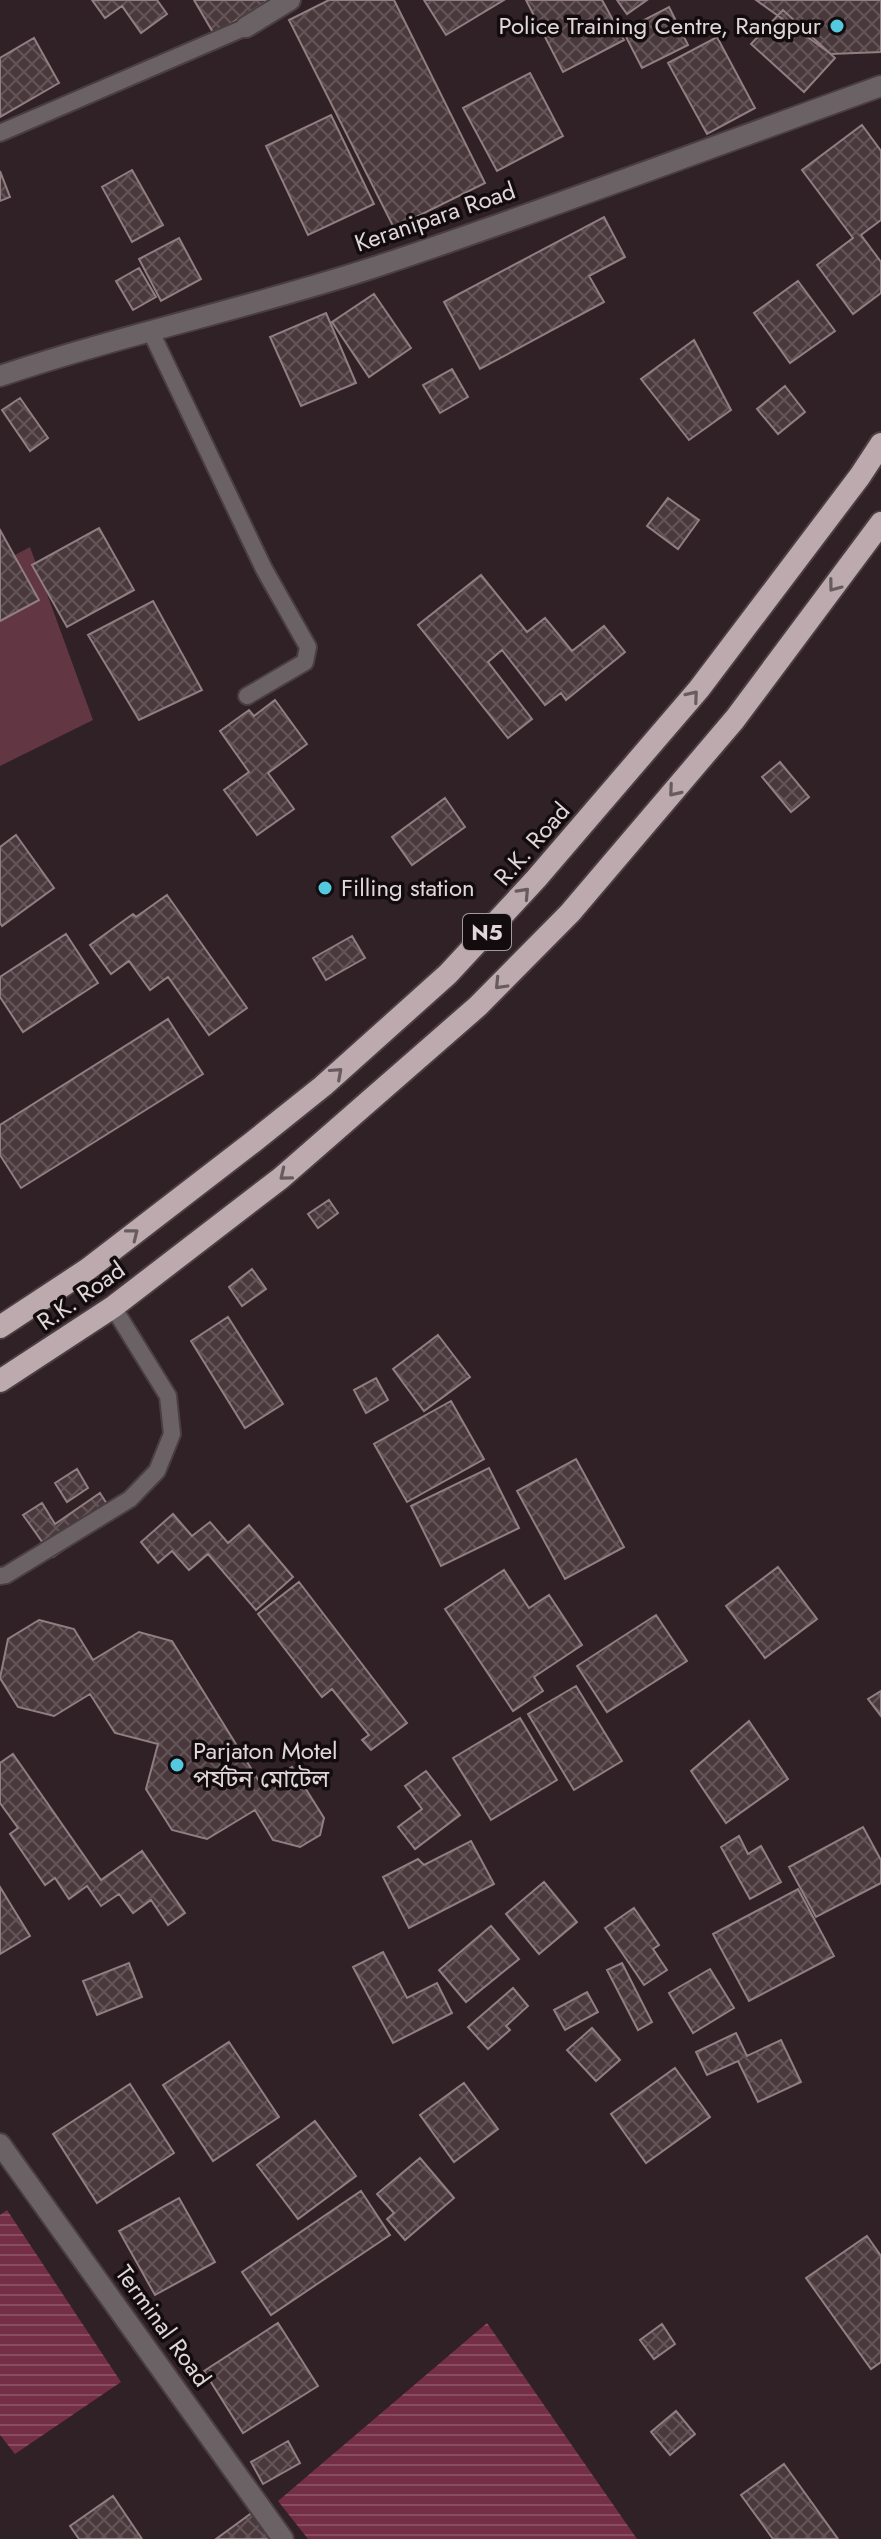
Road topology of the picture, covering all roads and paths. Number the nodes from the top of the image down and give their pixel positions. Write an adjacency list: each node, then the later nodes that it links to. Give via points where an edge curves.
1 (290, 0): 2 (street)
2 (246, 27): 4 (lane)
3 (881, 86): 5 (street, Keranipara Road, via 377,266)
4 (0, 133)
5 (151, 332): 6 (street, Keranipara Road); 9 (lane, via 264,569 308,647 305,662)
6 (0, 376)
7 (881, 444): 11 (highway, R.K. Road / N5, one-way to 7, via 88,1269 253,1142 448,974 699,689)
8 (881, 523): 10 (highway, R.K. Road / N5, one-way to 10, via 735,719 570,913 478,1006 348,1122)
9 (247, 696)
10 (113, 1307): 12 (highway, R.K. Road / N5); 13 (lane, via 168,1396 172,1434 157,1471 130,1499)
11 (0, 1327)
12 (0, 1381)
13 (0, 1576)
14 (0, 2144): 15 (street, Terminal Road)
15 (283, 2539)

